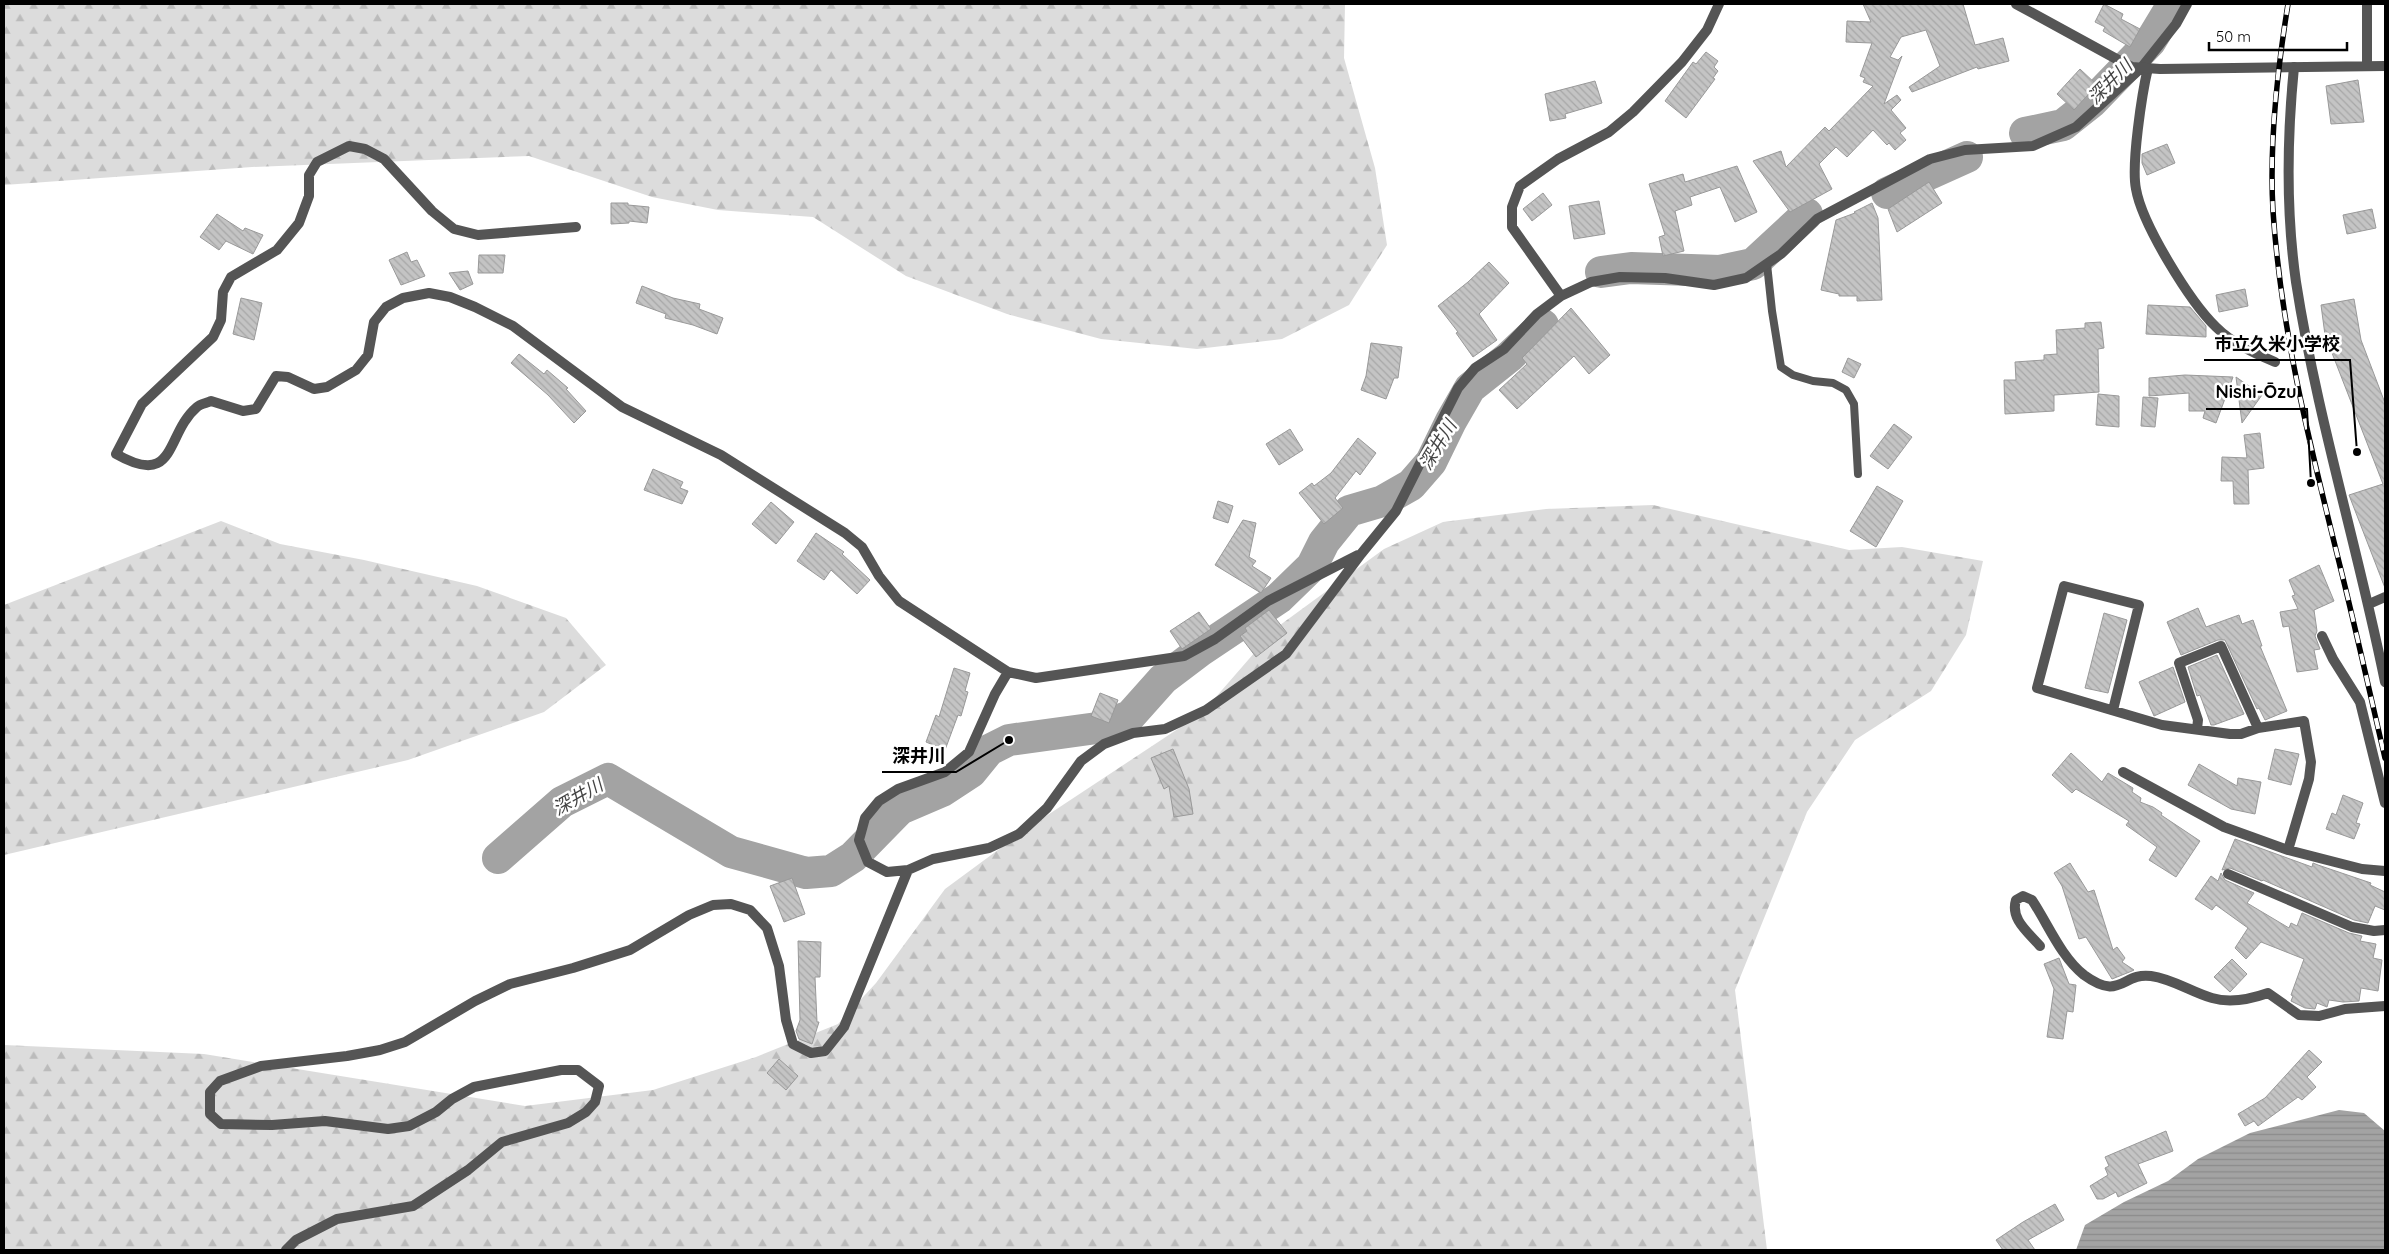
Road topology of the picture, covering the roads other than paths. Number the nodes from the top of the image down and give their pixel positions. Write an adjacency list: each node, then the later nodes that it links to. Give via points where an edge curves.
1 (1719, 4): 11 (street, via 1707,30 1682,62 1633,112 1609,132 1558,158 1520,186 1512,208 1512,227)
2 (2016, 4): 7 (street, via 2122,62)
3 (2187, 4): 7 (street, via 2170,32)
4 (2367, 4): 5 (street)
5 (2367, 66): 6 (street); 8 (street)
6 (2385, 66)
7 (2140, 67): 8 (street); 10 (street, via 2076,127 2033,146 1965,150 1930,159 1817,219); 12 (street, via 2135,187 2141,210 2197,304 2216,327 2239,345)
8 (2294, 67): 16 (street, via 2289,191 2296,281 2321,416)
9 (576, 227): 18 (street, via 478,235 454,229 432,211 384,159 365,149 350,146 317,162 309,175 309,196 299,223 277,250 230,277 223,292 221,320 213,337 142,404 116,454 132,463 150,466 166,458 197,407 211,401 243,411 256,409 276,376 288,377 314,389 327,387 356,370 368,354 374,322 386,306 403,298 428,293 450,297 513,326 622,407 721,455 845,533 862,547 899,602)
10 (1767, 264): 11 (street, via 1746,278 1714,285 1665,278 1620,278 1591,282); 13 (lane, via 1781,367 1793,375 1833,383 1846,390 1854,404)
11 (1561, 296): 14 (street, via 1537,314 1504,349 1475,368 1458,388 1396,511)
12 (2275, 362)
13 (1858, 474)
14 (1361, 554): 18 (street, via 1268,601 1215,639 1184,656 1036,678); 26 (street, via 1286,654 1256,677 1206,710 1165,729 1134,734 1104,744 1081,761 1047,808 1019,834 989,848 933,859)
15 (2385, 597): 16 (street)
16 (2370, 604): 19 (street)
17 (2322, 636): 24 (street, via 2360,702)
18 (1008, 672): 26 (street, via 969,752 945,772 898,789 878,801 865,818 858,840 868,862 887,872)
19 (2385, 682)
20 (2114, 710): 20 (street, via 2139,605 2064,586 2038,688); 22 (street, via 2162,725)
21 (2258, 728): 22 (street, via 2241,734); 22 (street, via 2221,646 2179,663 2198,720); 25 (street, via 2304,721 2311,762 2309,779)
22 (2197, 730)
23 (2123, 772): 25 (street, via 2224,827)
24 (2385, 803)
25 (2288, 850): 27 (street, via 2362,869)
26 (908, 870): 32 (street, via 844,1027 825,1051 811,1053 793,1044 786,1020 779,966 767,928 750,910 731,904 713,905 689,915 630,950 510,984 405,1042 347,1056 261,1066 220,1081 210,1092 210,1114 222,1124 325,1121 388,1129 409,1126 474,1087 561,1070 578,1070 598,1086 595,1102 586,1112 568,1123 502,1142 468,1170 413,1206 337,1219 296,1240)
27 (2385, 871)
28 (2228, 874): 29 (street, via 2352,927)
29 (2385, 930)
30 (2040, 946): 31 (street, via 2015,917 2013,908 2016,900 2023,896 2032,900 2083,974 2105,987 2149,976 2214,999 2252,998 2268,993 2299,1015 2319,1016 2345,1009)
31 (2385, 1006)
32 (286, 1250)

